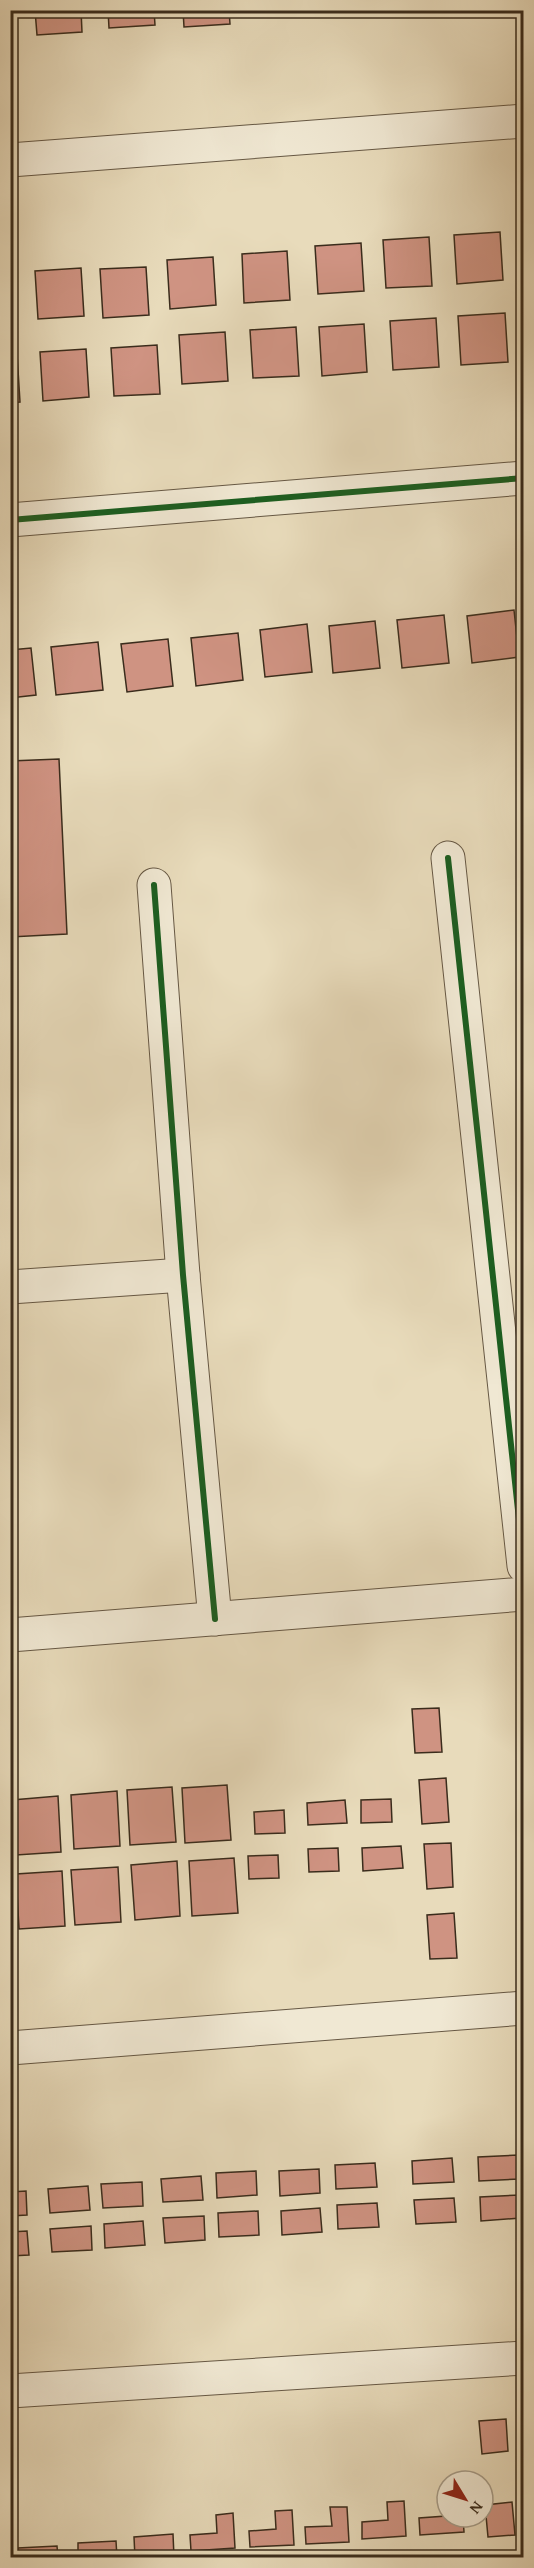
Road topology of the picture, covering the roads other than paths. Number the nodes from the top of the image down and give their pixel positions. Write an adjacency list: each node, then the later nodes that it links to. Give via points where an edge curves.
1 (524, 121): 2 (street)
2 (10, 160)
3 (524, 478): 4 (street)
4 (10, 520)
5 (448, 858): 9 (street)
6 (154, 885): 7 (street)
7 (183, 1275): 8 (street); 11 (street)
8 (10, 1287)
9 (524, 1566)
10 (524, 1594): 11 (street)
11 (215, 1618): 12 (street)
12 (10, 1635)
13 (524, 2008): 14 (street)
14 (10, 2048)
15 (524, 2358): 16 (street)
16 (10, 2391)

